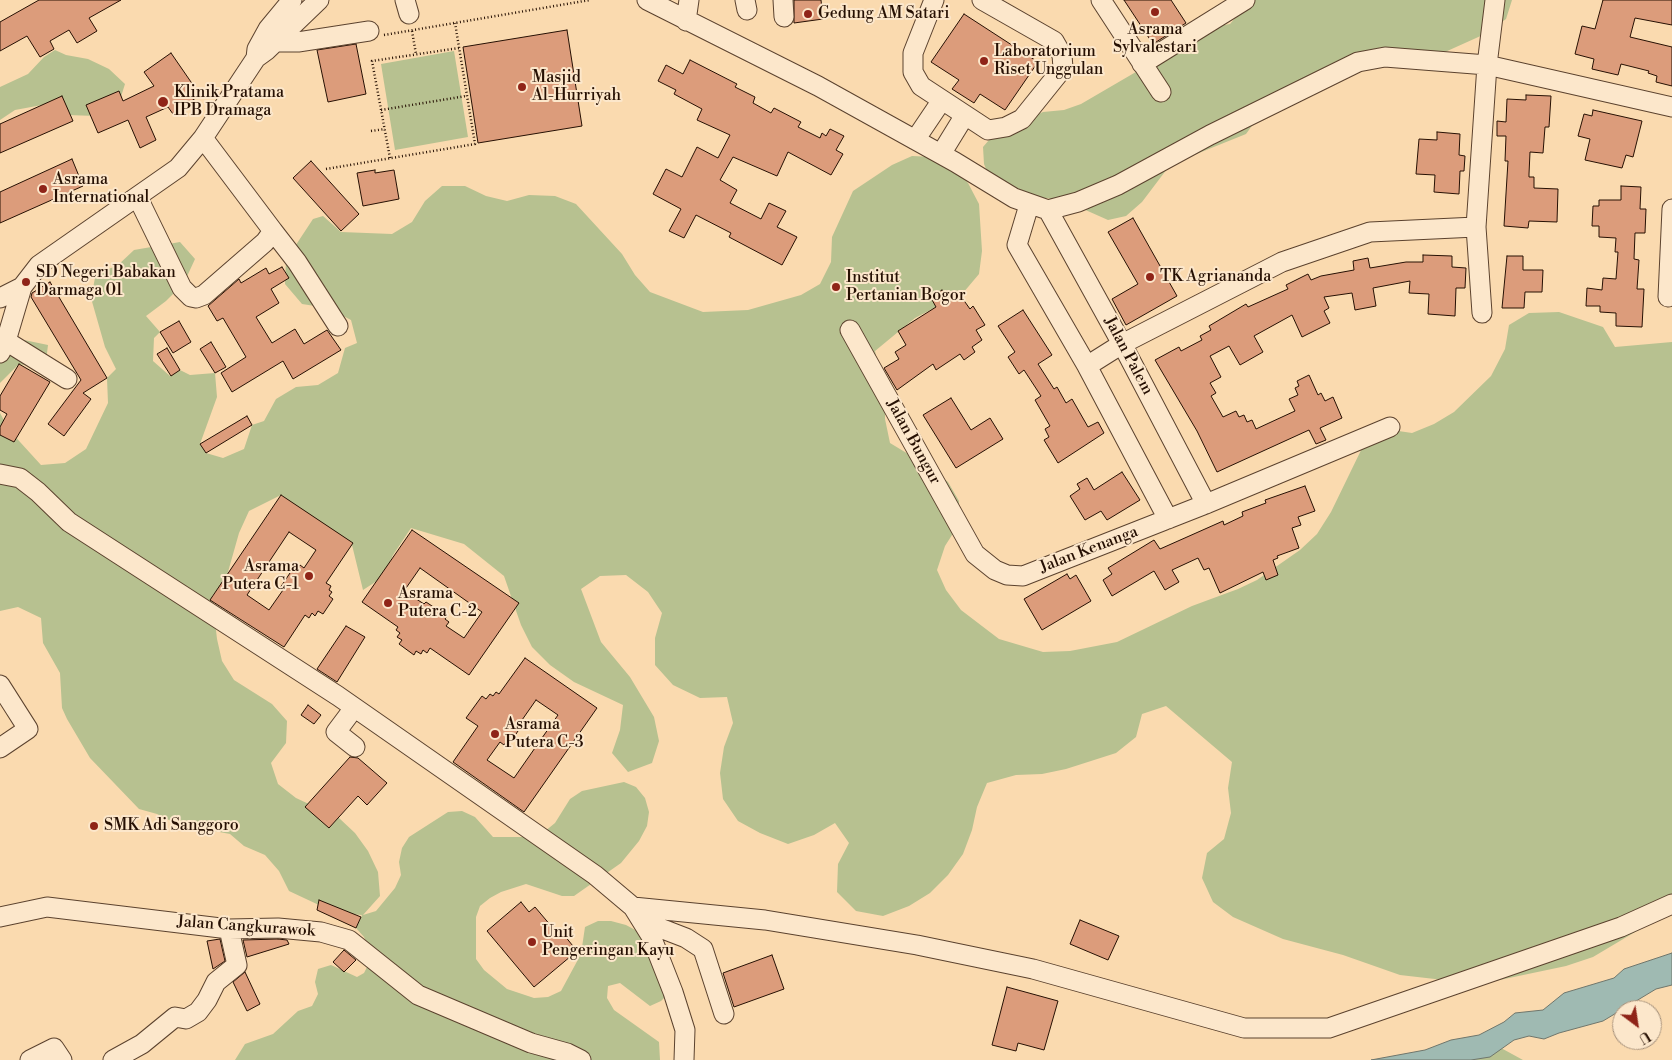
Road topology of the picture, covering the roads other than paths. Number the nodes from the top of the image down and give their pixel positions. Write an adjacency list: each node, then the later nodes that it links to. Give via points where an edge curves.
1 (291, 0): 13 (street, via 268,29 257,49)
2 (319, 0): 12 (street)
3 (647, 0): 10 (street)
4 (689, 0): 10 (street)
5 (934, 0): 17 (street, via 913,53 914,72 921,86)
6 (982, 0): 19 (street, via 1054,41 1062,54 1062,68 1022,119 1006,127 988,130)
7 (1101, 0): 14 (street)
8 (1245, 0): 14 (street)
9 (1494, 0): 15 (street)
10 (686, 21): 21 (street, via 818,86)
11 (372, 34): 12 (street)
12 (276, 42): 13 (street)
13 (256, 58): 20 (street)
14 (1142, 64): 16 (street)
15 (1487, 65): 18 (street); 26 (street, via 1393,58 1358,62 1210,135 1118,185 1078,202); 27 (street)
16 (1161, 92)
17 (942, 100): 19 (street); 21 (street)
18 (1672, 107)
19 (965, 115): 22 (street)
20 (203, 138): 23 (street, via 178,168); 28 (street)
21 (915, 140): 22 (street)
22 (940, 154): 24 (street)
23 (138, 198): 28 (street, via 182,288 190,297 204,295 265,242); 29 (street, via 39,265)
24 (1029, 205): 26 (street); 37 (street, via 1017,245)
25 (1672, 209): 30 (street)
26 (1048, 210): 35 (street, Jalan Palem)
27 (1476, 227): 32 (street); 35 (street, via 1370,232 1282,262)
28 (273, 231): 33 (street)
29 (22, 287): 31 (street); 36 (street)
30 (1668, 297)
31 (0, 298)
32 (1482, 313)
33 (338, 326)
34 (850, 330): 43 (street, Jalan Bungur)
35 (1122, 344): 37 (street); 41 (street, Jalan Palem)
36 (3, 347): 38 (street)
37 (1087, 366): 42 (street)
38 (67, 379)
39 (1390, 426): 41 (street, Jalan Kenanga)
40 (0, 474): 45 (street, via 20,478 69,522)
41 (1206, 504): 42 (street, Jalan Kenanga)
42 (1168, 519): 43 (street, Jalan Kenanga, via 1023,576 995,570)
43 (975, 554)
44 (0, 684): 47 (street, via 28,729)
45 (354, 708): 46 (street, via 336,732); 50 (street, via 595,875)
46 (355, 747)
47 (0, 748)
48 (1672, 904): 50 (street, via 1621,927 1329,1028 1244,1028 1033,969 917,944 765,920)
49 (1, 910): 51 (street, Jalan Cangkurawok, via 47,907)
50 (638, 914): 52 (street, via 703,949); 57 (street, via 651,936 685,1030)
51 (229, 929): 53 (street, via 237,965 216,982 198,1012 186,1019 175,1017); 56 (street, Jalan Cangkurawok, via 278,928 321,932 349,940 418,995 531,1043)
52 (724, 1014)
53 (126, 1057)
54 (30, 1060): 55 (street, via 54,1048)
55 (62, 1060)
56 (581, 1060)
57 (684, 1060)

